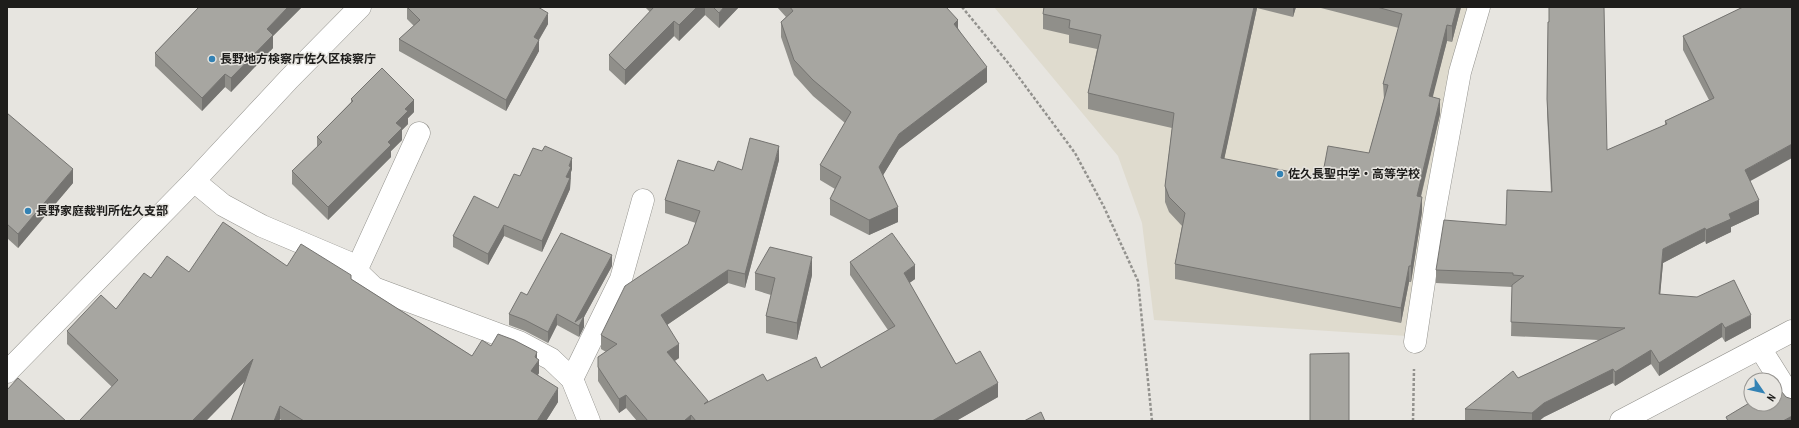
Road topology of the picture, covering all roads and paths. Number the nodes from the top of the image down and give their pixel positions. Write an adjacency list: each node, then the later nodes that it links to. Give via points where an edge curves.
1 (360, 7): 5 (street)
2 (962, 7): 15 (path, via 1009,64 1075,153 1138,281)
3 (1479, 7): 9 (street, via 1460,72 1435,209)
4 (419, 134): 7 (street)
5 (194, 181): 7 (street, via 223,205 262,226 347,262); 11 (street)
6 (643, 200): 12 (street, via 620,278)
7 (356, 271): 12 (street, via 374,288 519,342 551,358)
8 (1792, 331): 10 (street)
9 (1415, 342): 16 (path)
10 (1760, 348): 13 (street); 17 (street)
11 (7, 372)
12 (572, 379): 14 (street)
13 (1792, 399)
14 (589, 421)
15 (1152, 421)
16 (1413, 421)
17 (1621, 421)

